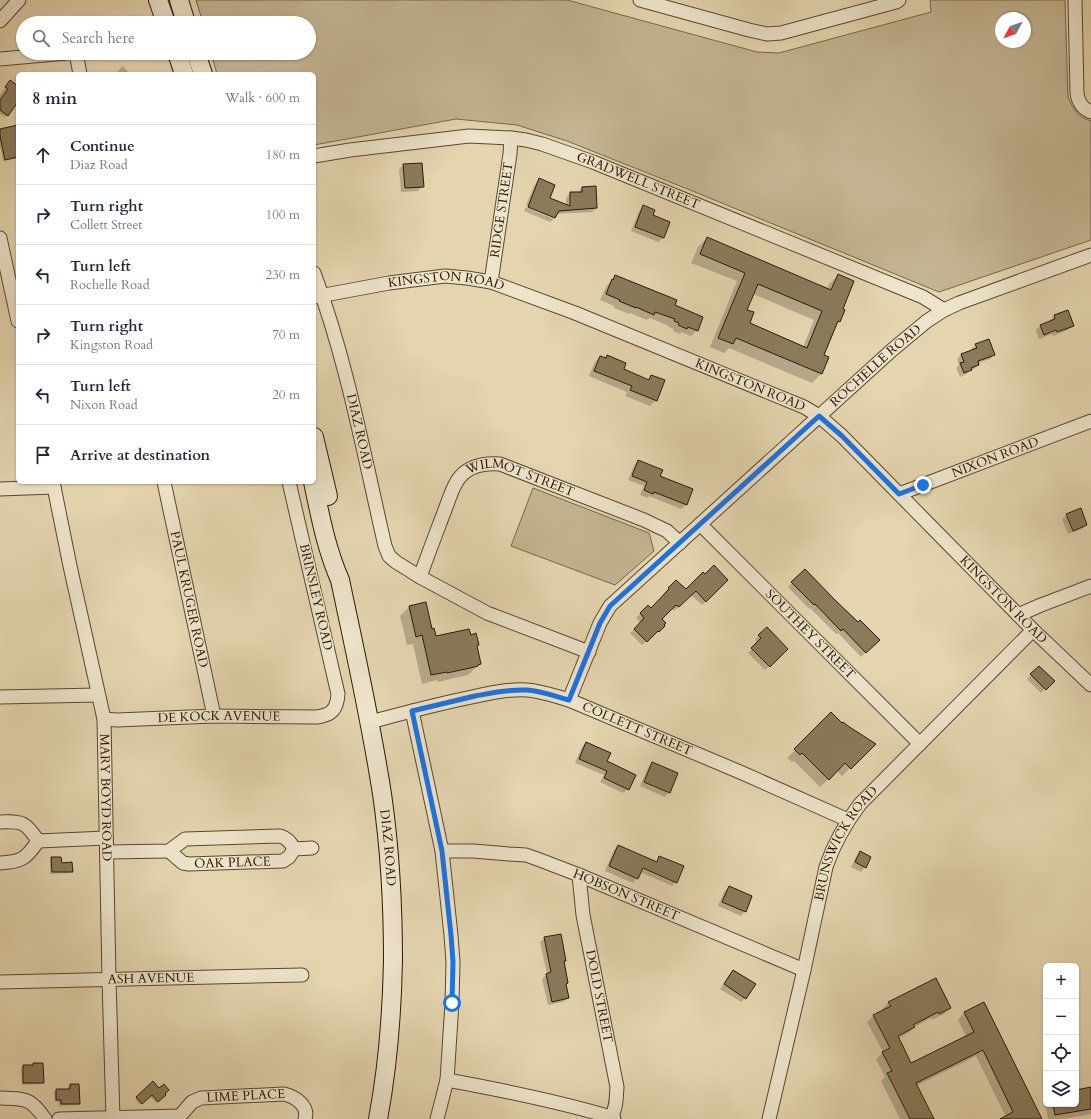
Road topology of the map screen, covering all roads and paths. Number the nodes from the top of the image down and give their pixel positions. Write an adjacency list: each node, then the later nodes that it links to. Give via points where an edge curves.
1 (19, 0): 7 (street)
2 (158, 0): 8 (street)
3 (179, 0): 9 (street)
4 (640, 0): 5 (street, via 767,34 781,33)
5 (900, 0)
6 (1075, 0): 18 (street, via 1077,93)
7 (3, 15)
8 (164, 16)
9 (184, 16)
10 (16, 57): 11 (street)
11 (0, 58)
12 (77, 60): 15 (street)
13 (179, 60): 16 (street)
14 (198, 60): 17 (street)
15 (80, 72)
16 (183, 72)
17 (201, 72)
18 (1087, 110)
19 (511, 138): 20 (street, GRADWELL STREET, via 469,136); 23 (street, RIDGE STREET); 26 (street, GRADWELL STREET, via 542,144 593,162 923,297)
20 (316, 156)
21 (0, 238): 27 (street)
22 (1091, 255): 26 (street, ROCHELLE ROAD)
23 (491, 282): 25 (street, KINGSTON ROAD, via 445,276); 28 (street, KINGSTON ROAD, via 575,313 804,406)
24 (316, 284): 25 (street, DIAZ ROAD)
25 (318, 296): 39 (street, DIAZ ROAD, via 348,386 386,552 392,559)
26 (944, 310): 28 (street, ROCHELLE ROAD, via 927,321)
27 (16, 312)
28 (819, 416): 36 (street, KINGSTON ROAD); 37 (street, ROCHELLE ROAD)
29 (1091, 421): 36 (street, NIXON ROAD)
30 (316, 446): 40 (street, DIAZ ROAD, via 338,540)
31 (164, 484): 51 (street, PAUL KRUGER ROAD)
32 (289, 484): 50 (street, BRINSLEY ROAD, via 338,694)
33 (313, 484): 40 (street, DIAZ ROAD, via 324,536)
34 (53, 485): 35 (street); 46 (street, MARY BOYD ROAD)
35 (0, 489)
36 (899, 494): 42 (street, KINGSTON ROAD)
37 (700, 524): 38 (street, ROCHELLE ROAD); 54 (street, SOUTHEY STREET)
38 (680, 543): 39 (street, WILMOT STREET, via 667,531 644,520 500,464 488,463 468,469 453,488); 44 (street, ROCHELLE ROAD, via 610,606 600,623)
39 (420, 577): 44 (street, via 487,613)
40 (340, 580): 53 (street, DIAZ ROAD)
41 (1091, 586): 42 (street)
42 (1018, 615): 43 (street, KINGSTON ROAD)
43 (1032, 630): 45 (street, KINGSTON ROAD); 54 (street, BRUNSWICK ROAD)
44 (589, 652): 48 (street, ROCHELLE ROAD)
45 (1091, 684)
46 (98, 695): 47 (street); 52 (street, MARY BOYD ROAD)
47 (0, 697)
48 (569, 700): 49 (street, COLLETT STREET, via 528,690 510,691); 55 (street, COLLETT STREET)
49 (412, 711): 53 (street, COLLETT STREET); 62 (street)
50 (332, 712): 51 (street, DE KOCK AVENUE, via 318,717)
51 (214, 716): 52 (street, DE KOCK AVENUE)
52 (104, 719): 57 (street, MARY BOYD ROAD)
53 (370, 722): 78 (street, DIAZ ROAD, via 382,794 392,893 392,999 387,1064)
54 (920, 744): 55 (street, BRUNSWICK ROAD, via 860,804)
55 (848, 820): 66 (street, BRUNSWICK ROAD, via 826,867)
56 (0, 822): 58 (street, via 22,823)
57 (106, 838): 58 (street); 63 (street, MARY BOYD ROAD)
58 (38, 841): 64 (street, via 26,857 18,861)
59 (312, 848): 60 (street)
60 (294, 849): 61 (street, OAK PLACE, via 289,841 280,836 185,839); 61 (street, OAK PLACE, via 283,861 188,864)
61 (169, 851): 63 (street)
62 (442, 851): 65 (street, HOBSON STREET, via 526,856); 70 (street, via 453,962)
63 (107, 852): 68 (street, MARY BOYD ROAD)
64 (0, 862)
65 (579, 875): 66 (street, HOBSON STREET); 75 (street, DOLD STREET, via 583,915 617,1087)
66 (804, 970): 80 (street, BRUNSWICK ROAD)
67 (302, 975): 68 (street, ASH AVENUE)
68 (109, 979): 69 (street, ASH AVENUE); 74 (street, MARY BOYD ROAD)
69 (0, 982)
70 (448, 1080): 75 (street, via 537,1097); 79 (street)
71 (0, 1098): 76 (street, via 22,1099 32,1103)
72 (181, 1117): 73 (street, LIME PLACE, via 192,1102 201,1098 284,1094 299,1100); 74 (street, LIME PLACE)
73 (310, 1117)
74 (113, 1118): 77 (street, LIME PLACE)
75 (613, 1118)
76 (46, 1119)
77 (59, 1119)
78 (378, 1119)
79 (438, 1119)
80 (769, 1119)

